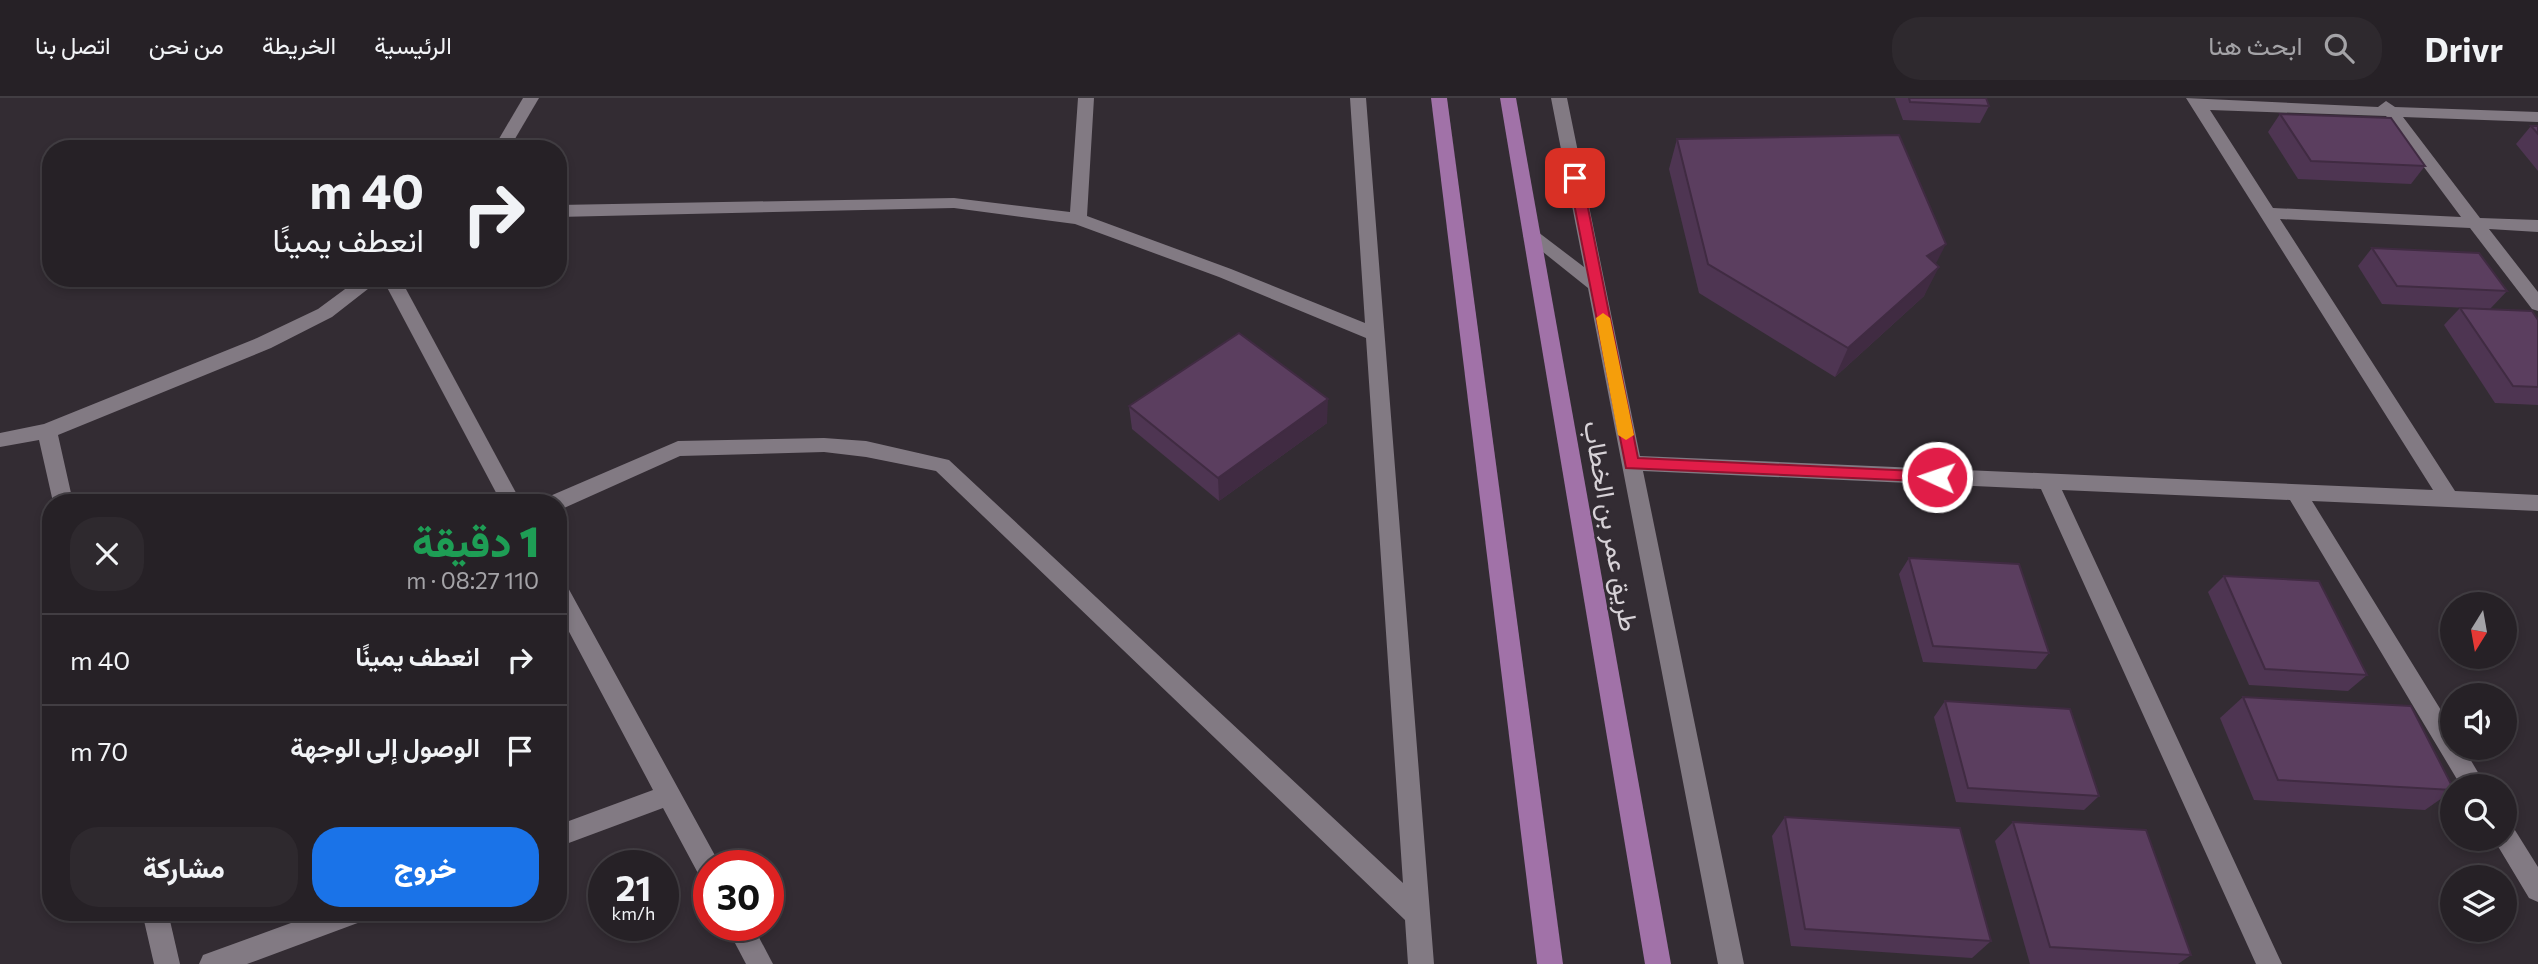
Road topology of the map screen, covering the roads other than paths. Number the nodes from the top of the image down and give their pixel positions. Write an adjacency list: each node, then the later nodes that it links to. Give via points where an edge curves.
1 (531, 98): 11 (street)
2 (1086, 98): 14 (street)
3 (1358, 98): 22 (street)
4 (1439, 98): 48 (main road)
5 (1508, 98): 17 (main road, طريق عمر بن الخطاب)
6 (1559, 98): 18 (street)
7 (2379, 98): 9 (street)
8 (2196, 102): 9 (street); 13 (street)
9 (2391, 113): 10 (street); 15 (street)
10 (2538, 117)
11 (506, 140)
12 (567, 211): 14 (street, via 954,203)
13 (2266, 213): 15 (street); 31 (street)
14 (1078, 219): 22 (street)
15 (2476, 223): 16 (street); 21 (street)
16 (2538, 226)
17 (1532, 236): 18 (street); 49 (main road, طريق عمر بن الخطاب)
18 (1597, 286): 25 (street)
19 (361, 287): 23 (street, via 325,313 264,343)
20 (396, 287): 28 (street)
21 (2538, 305)
22 (1375, 334): 40 (street)
23 (47, 431): 24 (street); 27 (street)
24 (0, 440)
25 (1632, 463): 26 (street); 50 (street)
26 (2049, 482): 29 (street); 51 (street)
27 (61, 494)
28 (507, 494)
29 (2296, 494): 31 (street); 34 (street)
30 (567, 498): 40 (street, via 678,449 824,444 942,465)
31 (2449, 499): 32 (street)
32 (2538, 503)
33 (567, 607): 35 (street)
34 (2467, 774)
35 (669, 795): 36 (street); 37 (street)
36 (567, 833)
37 (699, 850)
38 (2514, 851): 39 (street)
39 (2538, 890)
40 (1417, 914): 47 (street)
41 (157, 921): 44 (street)
42 (329, 921): 45 (street)
43 (747, 941): 46 (street)
44 (167, 964)
45 (212, 964)
46 (760, 964)
47 (1421, 964)
48 (1550, 964)
49 (1658, 964)
50 (1731, 964)
51 (2269, 964)

